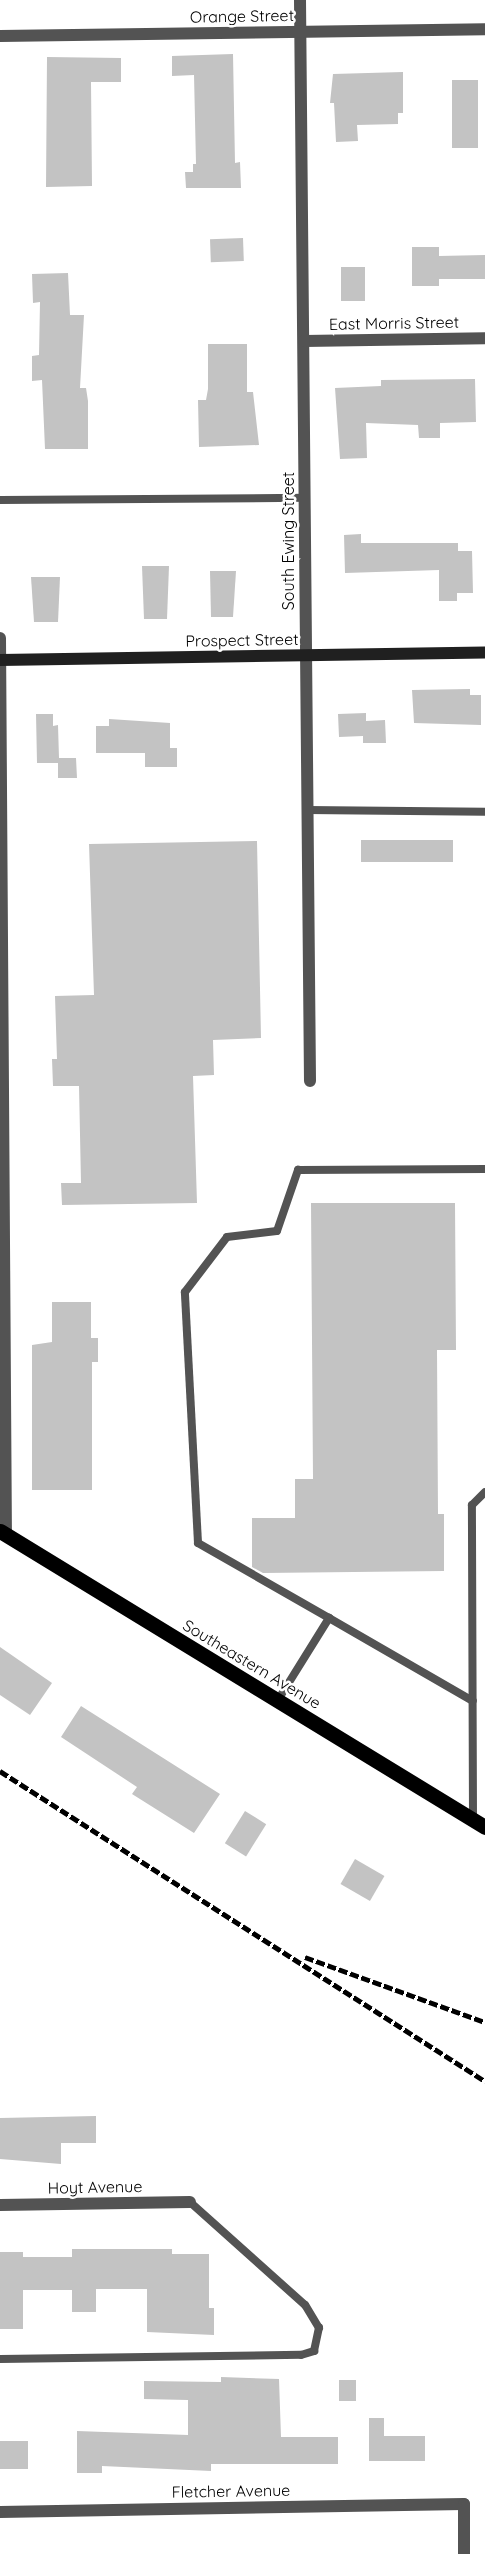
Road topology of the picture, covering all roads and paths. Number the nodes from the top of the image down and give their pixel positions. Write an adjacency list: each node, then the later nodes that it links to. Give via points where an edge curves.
1 (300, 0): 3 (street, South Ewing Street)
2 (485, 29): 3 (street, Orange Street)
3 (300, 31): 4 (street, Orange Street); 6 (street, South Ewing Street)
4 (0, 36)
5 (485, 338): 6 (street, East Morris Street)
6 (304, 341): 7 (street, South Ewing Street)
7 (305, 498): 8 (lane); 11 (street, South Ewing Street)
8 (0, 500)
9 (0, 638): 12 (street)
10 (485, 652): 11 (main road, Prospect Street)
11 (306, 656): 12 (main road, Prospect Street); 13 (street, South Ewing Street)
12 (0, 660): 17 (street)
13 (307, 810): 14 (lane); 15 (street, South Ewing Street)
14 (485, 812)
15 (310, 1081)
16 (485, 1169): 20 (lane, via 298,1170 277,1231 227,1237 185,1292 198,1543)
17 (2, 1366): 19 (street)
18 (485, 1492): 22 (lane, via 472,1505)
19 (3, 1533): 21 (main road, Southeastern Avenue)
20 (329, 1618): 21 (lane); 22 (lane)
21 (278, 1700): 23 (main road, Southeastern Avenue)
22 (473, 1701): 23 (lane)
23 (479, 1823)
24 (190, 2202): 25 (street, Hoyt Avenue); 26 (lane, via 305,2305 319,2328 314,2351)
25 (0, 2205)
26 (0, 2359)
27 (0, 2512): 28 (street, Fletcher Avenue, via 464,2504)
28 (464, 2554)

